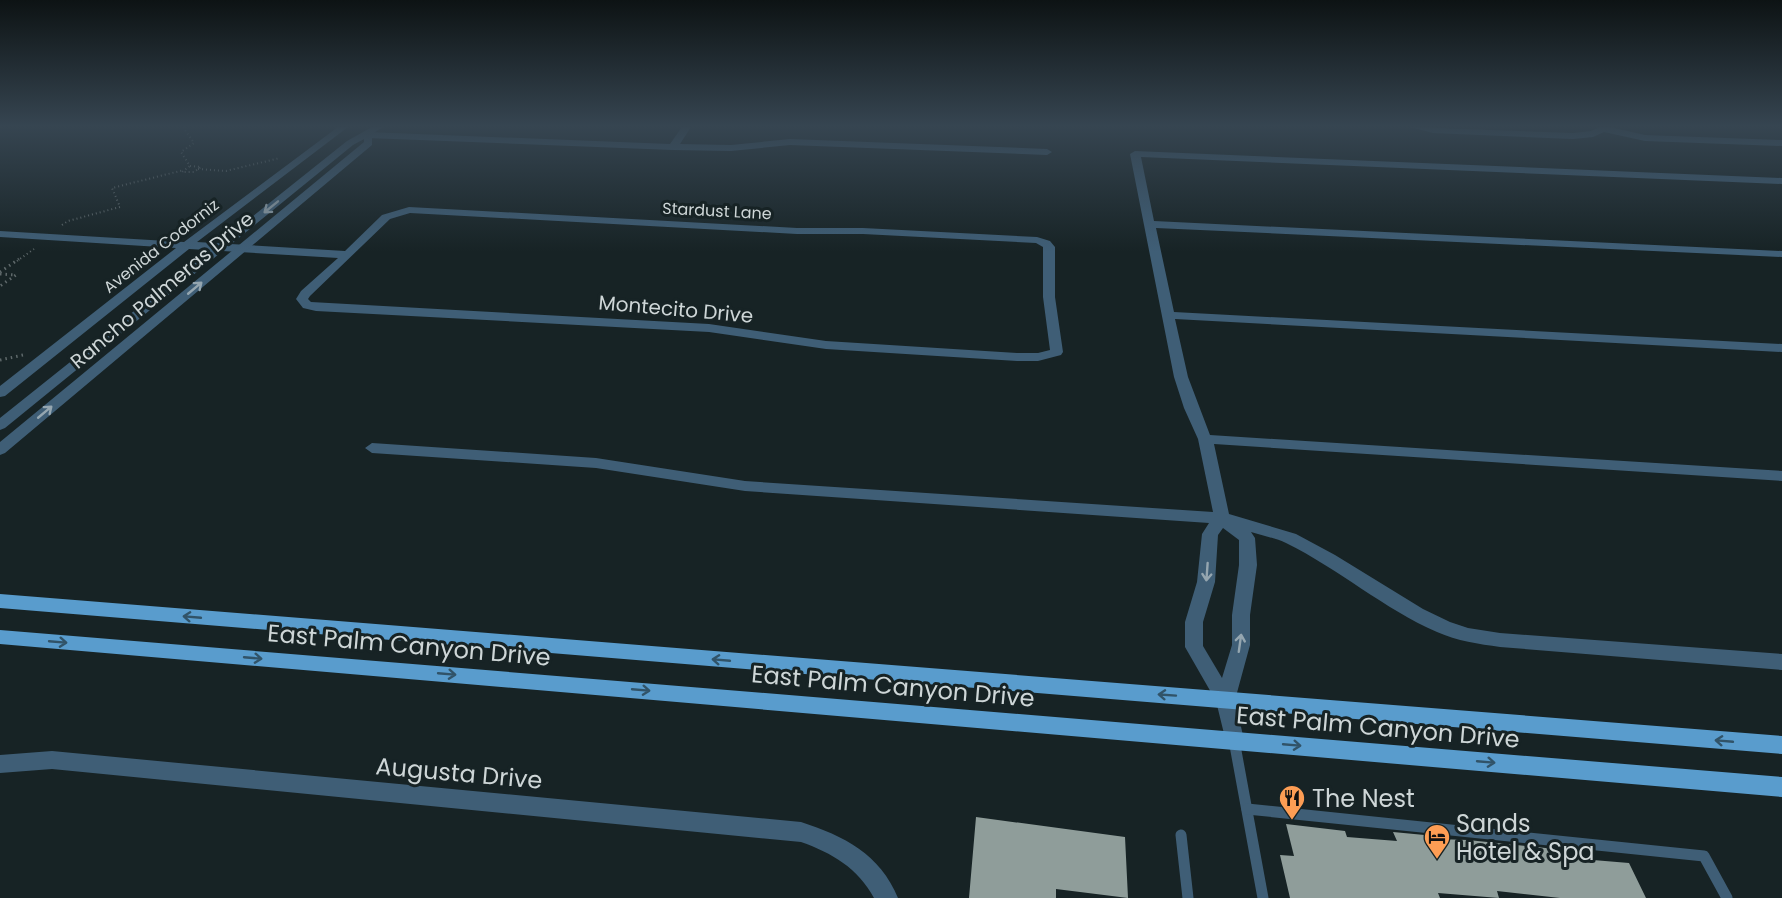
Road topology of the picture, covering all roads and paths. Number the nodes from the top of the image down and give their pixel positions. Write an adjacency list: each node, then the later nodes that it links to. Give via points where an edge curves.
1 (198, 169): 2 (path); 8 (path)
2 (234, 169)
3 (288, 169): 13 (street, Avenida Codorniz)
4 (318, 169): 14 (street, Rancho Palmeras Drive, one-way to 14)
5 (338, 169): 15 (street, Rancho Palmeras Drive)
6 (1139, 169): 10 (street)
7 (1493, 169): 9 (street)
8 (183, 170): 12 (path, via 112,188 120,207 68,221)
9 (1782, 181)
10 (1149, 224): 16 (street); 21 (street)
11 (0, 234): 12 (street)
12 (48, 237): 13 (street); 18 (path)
13 (188, 245): 14 (street); 23 (street, Avenida Codorniz)
14 (222, 247): 15 (street); 24 (street, Rancho Palmeras Drive)
15 (243, 248): 17 (street); 27 (street, Rancho Palmeras Drive, one-way to 15)
16 (1782, 254)
17 (348, 255): 20 (street, Stardust Lane, via 386,217 409,210 774,230 1027,238 1049,247); 20 (street, Montecito Drive, via 305,294 302,300 307,305 709,328 826,345 1038,357 1056,352)
18 (0, 273): 19 (path, via 16,275)
19 (0, 286)
20 (1049, 297)
21 (1168, 315): 22 (street); 25 (street, via 1181,377)
22 (1782, 348)
23 (0, 393)
24 (0, 425)
25 (1205, 439): 28 (street); 29 (street)
26 (372, 448): 29 (street, via 596,463 745,486)
27 (0, 450)
28 (1782, 476)
29 (1222, 518): 32 (street, via 1290,538 1417,614 1468,635); 33 (street, one-way to 33, via 1210,534 1206,582 1194,622 1194,647); 33 (street, one-way to 29, via 1241,645 1248,565 1247,538)
30 (0, 601): 33 (main road, East Palm Canyon Drive, one-way to 30)
31 (0, 637): 34 (main road, East Palm Canyon Drive, one-way to 34)
32 (1782, 662)
33 (1225, 700): 34 (street); 35 (main road, East Palm Canyon Drive, one-way to 33)
34 (1234, 740): 37 (main road, East Palm Canyon Drive, one-way to 37); 38 (lane)
35 (1782, 746)
36 (0, 764): 40 (street, Augusta Drive, via 52,760 801,832 856,856 878,879)
37 (1782, 787)
38 (1247, 808): 42 (lane); 43 (lane, via 1704,856)
39 (1181, 835): 41 (lane)
40 (888, 898)
41 (1188, 898)
42 (1263, 898)
43 (1727, 898)

